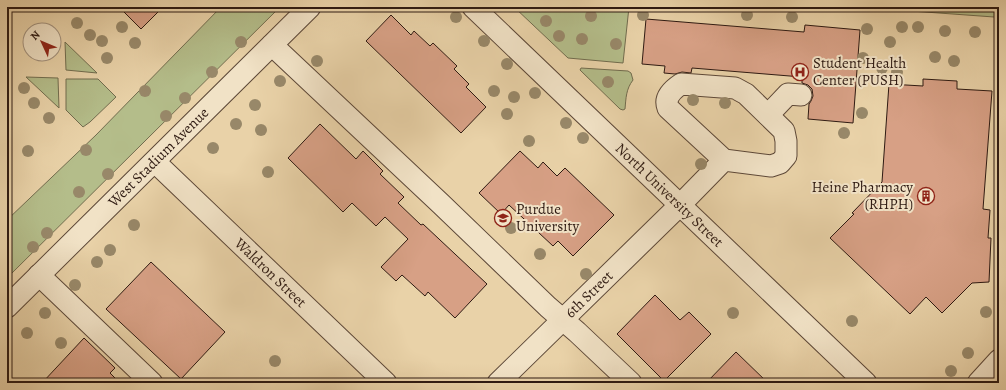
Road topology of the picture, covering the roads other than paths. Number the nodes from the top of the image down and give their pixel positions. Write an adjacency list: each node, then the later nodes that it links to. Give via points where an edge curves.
1 (310, 7): 3 (street, West Stadium Avenue)
2 (473, 7): 8 (street, North University Street)
3 (272, 46): 7 (street, West Stadium Avenue); 11 (street)
4 (801, 94): 5 (street, via 788,94)
5 (768, 115): 6 (street, via 784,131 786,156 780,163 771,166); 6 (street, via 736,88 680,84 673,89 666,103 668,108)
6 (724, 160): 8 (street, 6th Street)
7 (155, 162): 9 (street, West Stadium Avenue); 14 (street, Waldron Street)
8 (680, 205): 11 (street, 6th Street); 17 (street, North University Street)
9 (39, 275): 10 (street, West Stadium Avenue); 13 (street)
10 (7, 307)
11 (563, 320): 15 (street, 6th Street); 16 (street)
12 (999, 360): 18 (street)
13 (152, 383)
14 (386, 383)
15 (498, 383)
16 (631, 383)
17 (866, 383)
18 (978, 383)

